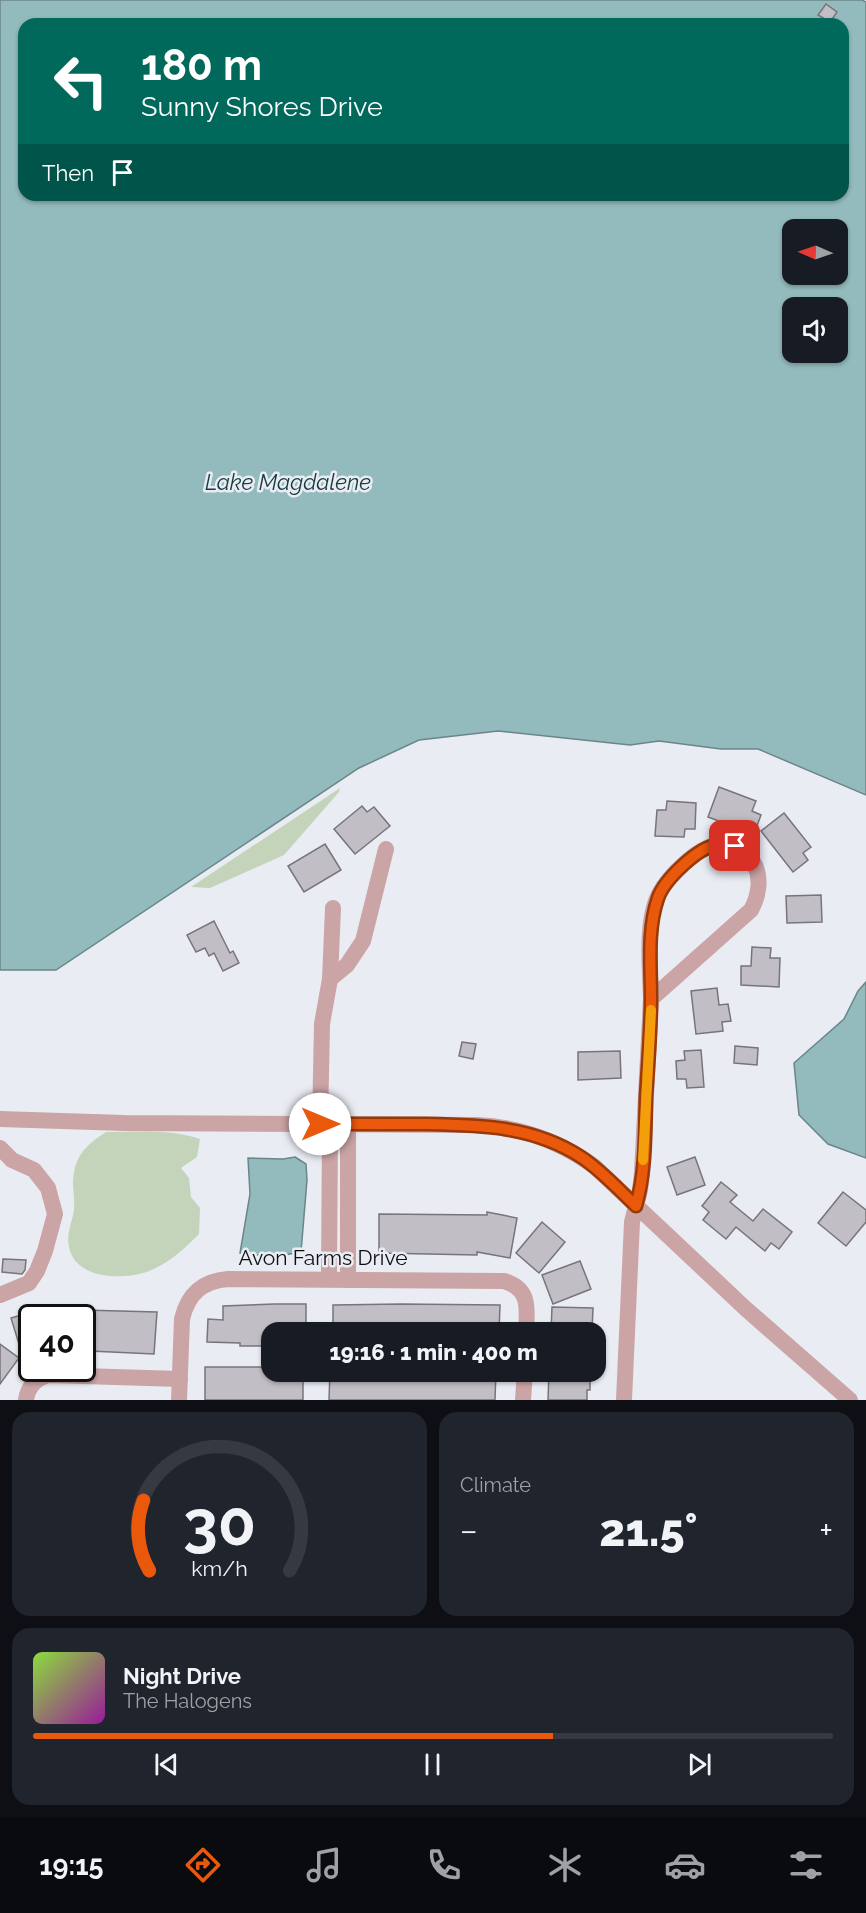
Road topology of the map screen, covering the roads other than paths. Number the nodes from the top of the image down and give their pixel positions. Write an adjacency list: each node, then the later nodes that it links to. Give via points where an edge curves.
1 (386, 849): 3 (street, via 363,941 348,965)
2 (333, 908): 3 (street)
3 (330, 979): 6 (street, via 322,1024)
4 (651, 999): 4 (street, via 651,934 658,895 668,880 700,852 716,845 735,846 757,867 758,898 751,910); 9 (street, via 642,1173)
5 (0, 1119): 6 (street)
6 (325, 1124): 7 (street); 10 (street)
7 (348, 1124): 9 (street, via 477,1125 516,1130 580,1156); 11 (street)
8 (0, 1148): 14 (street, via 12,1160 34,1170 48,1188 55,1214 38,1271 29,1283)
9 (636, 1206): 21 (street, via 631,1233); 22 (street)
10 (329, 1217): 11 (street); 12 (street)
11 (348, 1217): 13 (street)
12 (329, 1279): 13 (street, Avon Farms Drive); 16 (street, Avon Farms Drive, via 228,1279 200,1287 185,1308)
13 (348, 1280): 15 (street, Avon Farms Drive, via 512,1283 526,1300)
14 (0, 1295)
15 (526, 1322)
16 (180, 1379): 18 (street, via 49,1375 36,1380); 19 (street, Avon Farms Drive)
17 (525, 1382): 20 (street)
18 (26, 1400)
19 (179, 1400)
20 (524, 1400)
21 (624, 1400)
22 (850, 1400)

